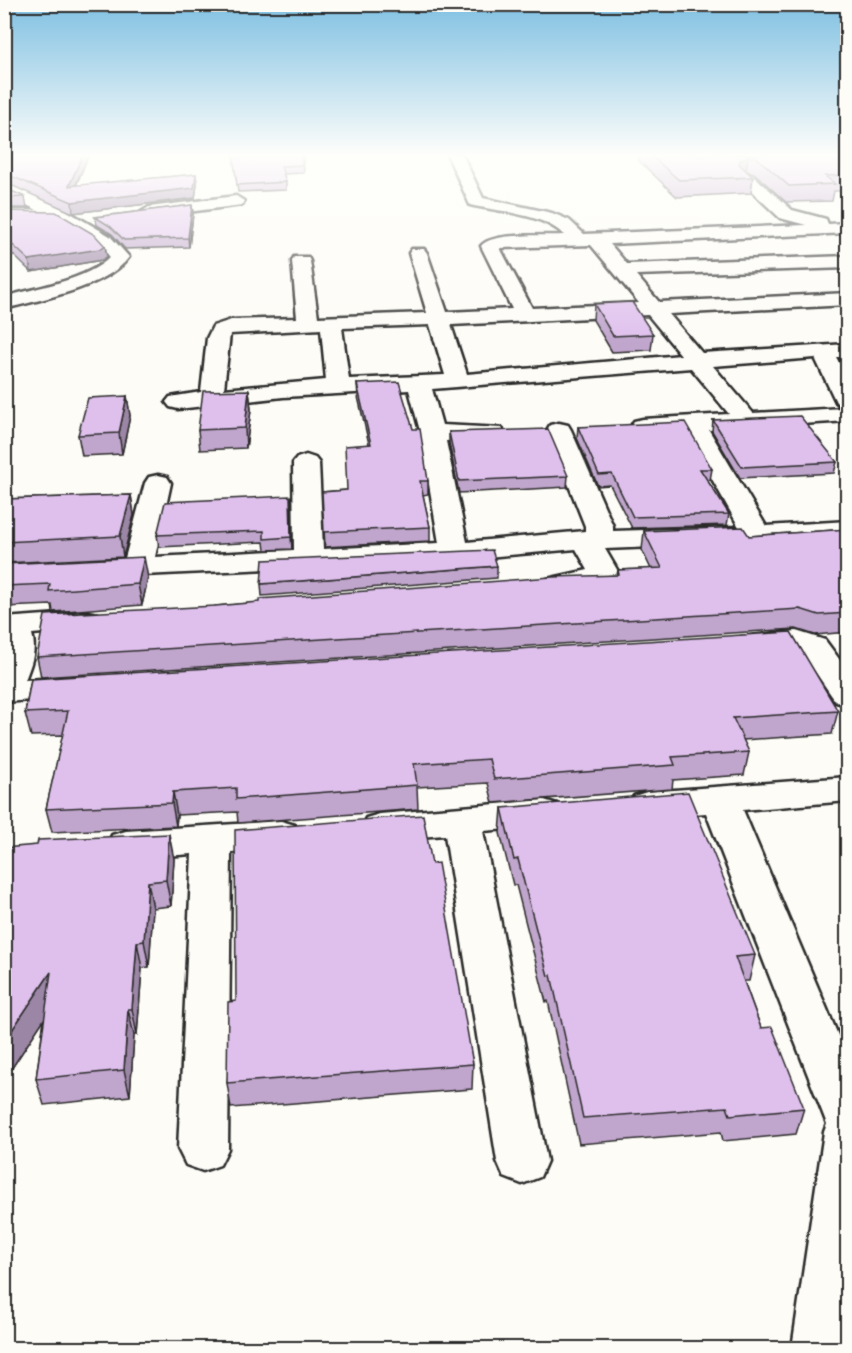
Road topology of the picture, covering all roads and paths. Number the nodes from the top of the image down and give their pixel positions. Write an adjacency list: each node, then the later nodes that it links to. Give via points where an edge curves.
1 (48, 217): 4 (street)
2 (546, 217): 7 (street)
3 (794, 217): 6 (street)
4 (65, 218): 5 (street); 13 (street, via 104,240 120,257 116,264 72,283)
5 (96, 219)
6 (845, 228): 7 (street)
7 (588, 239): 11 (street); 15 (street, via 490,246)
8 (418, 253): 16 (street)
9 (301, 261): 18 (street)
10 (848, 262): 11 (street)
11 (624, 270): 14 (street)
12 (848, 299): 14 (street)
13 (4, 303)
14 (655, 309): 15 (street); 21 (street)
15 (525, 315): 16 (street)
16 (439, 319): 17 (street); 22 (street)
17 (331, 322): 18 (street); 24 (street)
18 (308, 323): 25 (street, via 231,326 220,330)
19 (848, 350): 20 (street)
20 (822, 351): 21 (street); 27 (street)
21 (700, 362): 22 (street); 28 (street)
22 (458, 381): 23 (street)
23 (418, 382): 24 (street); 31 (street)
24 (338, 387): 25 (street)
25 (212, 397): 26 (street)
26 (178, 402)
27 (845, 411): 28 (street); 32 (street)
28 (747, 421): 29 (street)
29 (693, 424): 30 (street); 36 (street)
30 (626, 427)
31 (432, 431): 37 (street, via 452,434 548,430 599,526 599,535); 38 (street)
32 (848, 440)
33 (306, 463): 39 (street)
34 (158, 483): 40 (street)
35 (848, 529): 36 (street)
36 (757, 534): 37 (street)
37 (586, 541): 38 (street); 42 (street, via 604,573 599,578)
38 (455, 551): 39 (street)
39 (309, 558): 40 (street)
40 (138, 566): 41 (street)
41 (71, 570)
42 (534, 587)
43 (111, 619): 44 (street)
44 (5, 627): 47 (street, via 16,634 19,645)
45 (722, 646): 48 (street, via 804,643 813,647)
46 (100, 686): 47 (street)
47 (4, 691)
48 (848, 695)
49 (848, 789): 50 (street)
50 (719, 798): 51 (street); 54 (street)
51 (462, 820): 52 (street); 57 (street)
52 (212, 841): 53 (street); 56 (street)
53 (97, 846)
54 (848, 1117)
55 (848, 1132): 58 (street)
56 (204, 1149)
57 (522, 1161)
58 (819, 1348)

